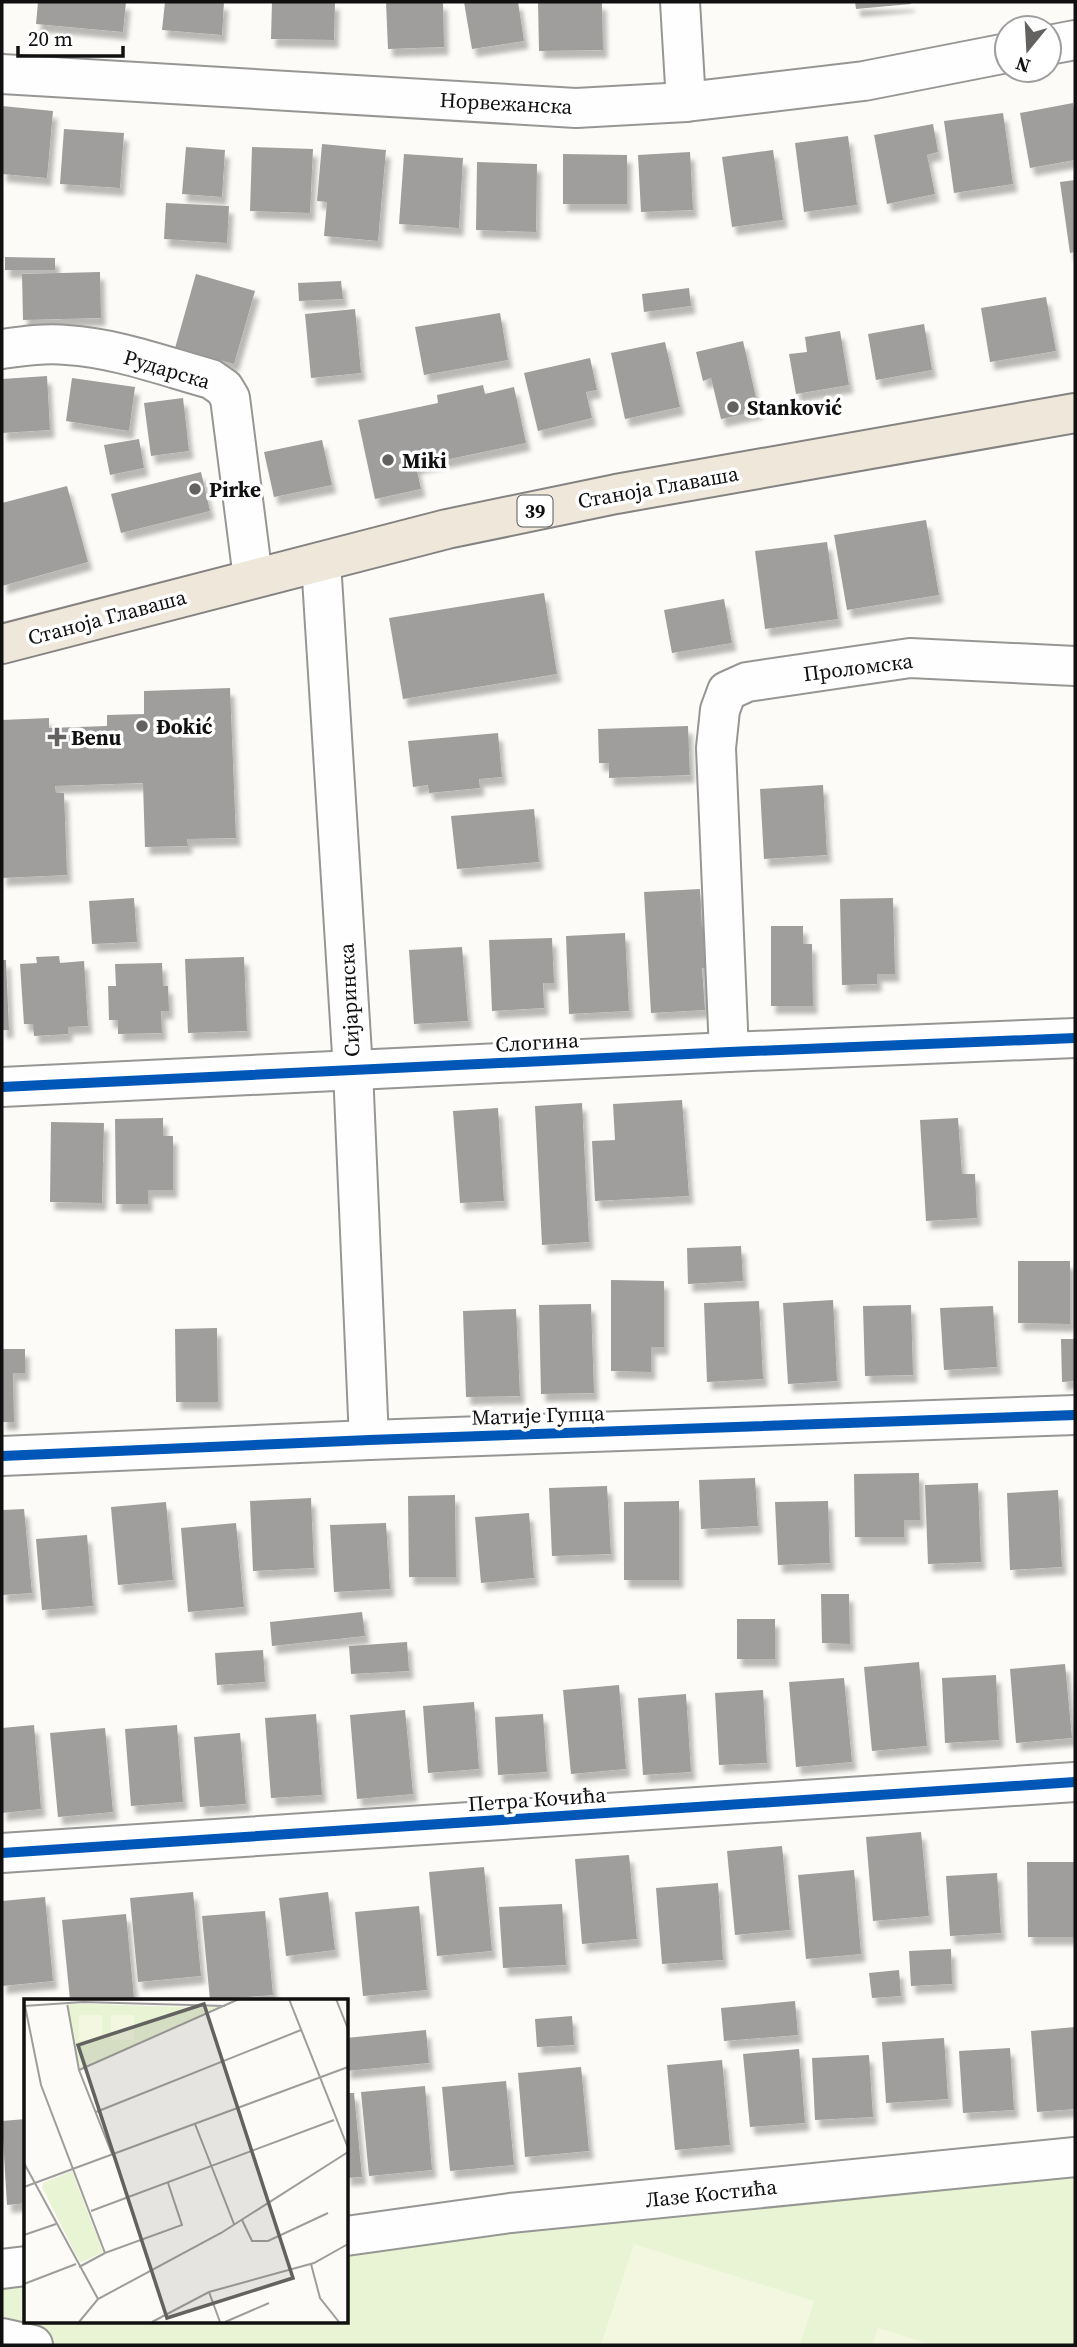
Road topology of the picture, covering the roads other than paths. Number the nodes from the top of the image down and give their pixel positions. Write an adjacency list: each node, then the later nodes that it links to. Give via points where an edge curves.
1 (680, 2): 4 (street)
2 (993, 56): 4 (street, Норвежанска, via 864,81)
3 (2, 74): 4 (street, Норвежанска, via 576,108)
4 (686, 102)
5 (2, 349): 8 (street, Рударска, via 39,344 101,349 211,379 223,388 230,398)
6 (1075, 413): 7 (main road, Станоја Главаша / 39, via 615,494 447,529)
7 (321, 562): 8 (main road, Станоја Главаша / 39); 13 (street, Сијаринска)
8 (253, 578): 9 (main road, Станоја Главаша / 39)
9 (2, 644)
10 (1075, 666): 12 (street, Проломска, via 910,658 747,682 727,691 716,748)
11 (1075, 1038): 12 (street, Слогина)
12 (729, 1052): 13 (street, Слогина)
13 (353, 1070): 14 (street, Слогина); 16 (street, Сијаринска)
14 (2, 1087)
15 (1075, 1415): 16 (street, Матије Гупца)
16 (369, 1440): 17 (street, Матије Гупца)
17 (2, 1456)
18 (1075, 1783): 19 (street, Петра Кочића)
19 (2, 1853)
20 (1075, 2157): 21 (street, Лазе Костића, via 510,2213)
21 (348, 2236)
22 (24, 2266): 23 (street)
23 (2, 2269)
24 (2, 2338): 25 (street)
25 (33, 2345)

